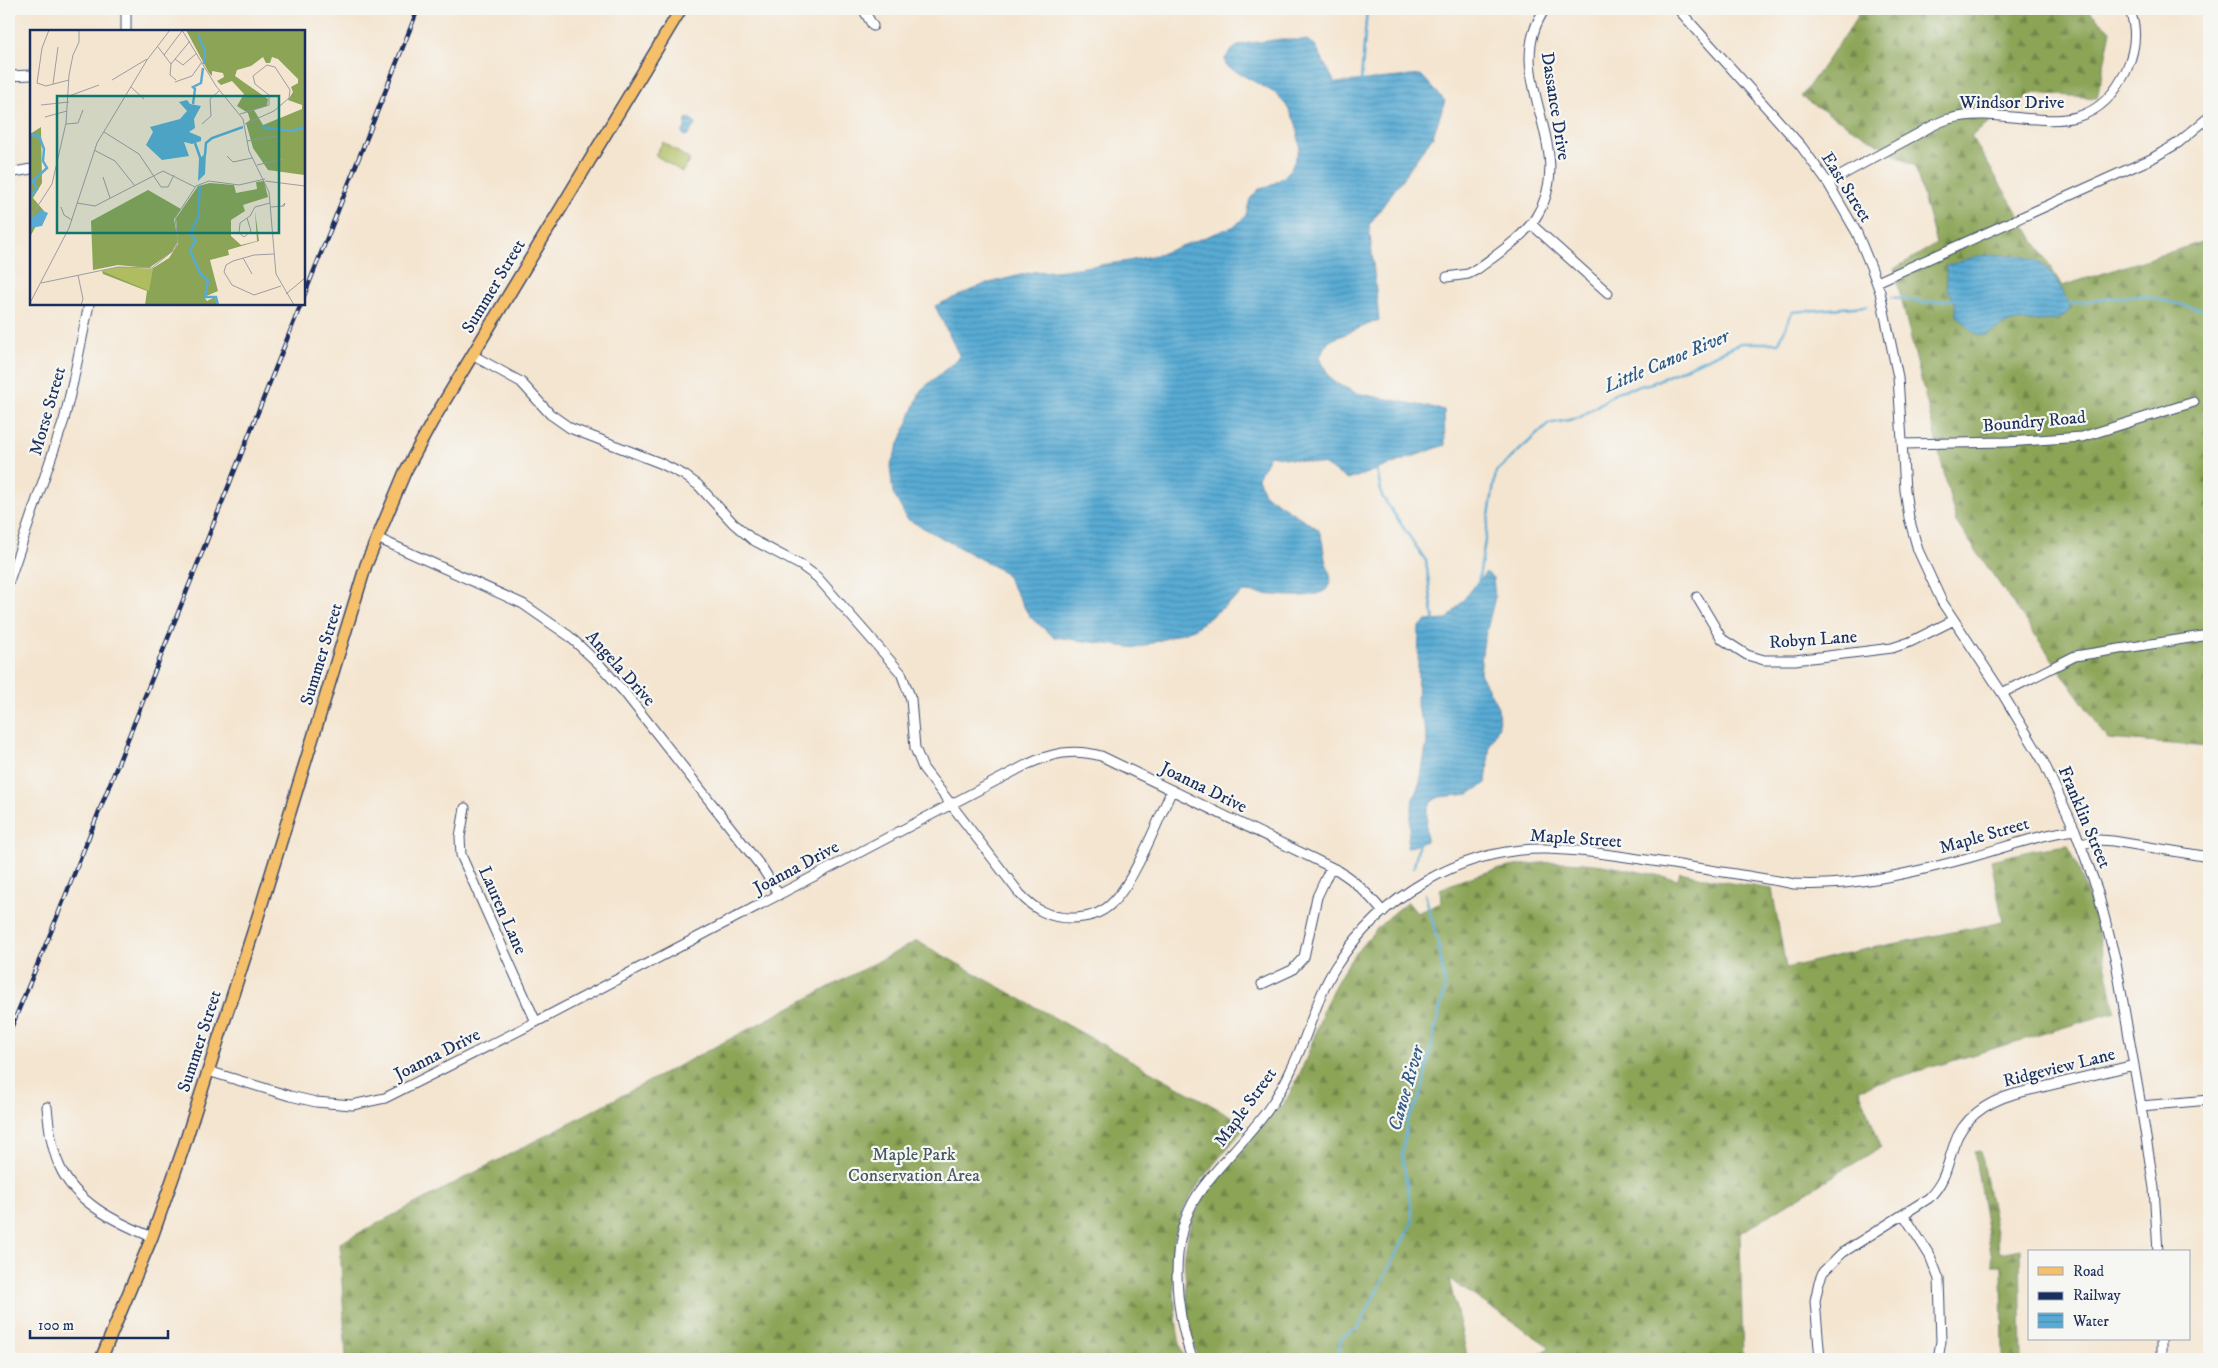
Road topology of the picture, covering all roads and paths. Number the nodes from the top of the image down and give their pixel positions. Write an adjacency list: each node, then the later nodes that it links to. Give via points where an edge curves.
1 (126, 9): 8 (street)
2 (681, 9): 20 (main road, Summer Street)
3 (863, 9): 7 (street)
4 (1545, 9): 15 (street, Dassance Drive, via 1533,30 1529,65 1550,149 1551,180 1545,201)
5 (1678, 9): 14 (street, East Street, via 1800,146)
6 (2129, 9): 14 (street, Windsor Drive, via 2135,35 2130,62 2118,85 2084,116 2055,121 1980,115 1948,119)
7 (874, 26)
8 (126, 30)
9 (30, 75): 10 (street)
10 (9, 76)
11 (2209, 117): 17 (street, via 2178,143 2151,159)
12 (30, 169): 13 (street)
13 (9, 173)
14 (1828, 183): 17 (street, East Street, via 1857,233)
15 (1531, 224): 16 (street, Dassance Drive, via 1476,270); 18 (street)
16 (1447, 277)
17 (1877, 282): 22 (street, East Street, via 1898,377)
18 (1608, 293)
19 (89, 305): 25 (street, Morse Street, via 64,420)
20 (472, 355): 24 (main road, Summer Street, via 414,455); 31 (street, via 521,382 550,414 570,428 684,475 753,540 817,577 901,673 911,699 918,758)
21 (2194, 402): 23 (street, Boundry Road, via 2077,437)
22 (1902, 426): 23 (street, Franklin Street)
23 (1902, 444): 27 (street, Franklin Street, via 1905,490 1913,533 1934,586)
24 (377, 538): 37 (street, Angela Drive, via 523,604 585,650 625,693); 42 (main road, Summer Street)
25 (9, 581)
26 (1697, 597): 27 (street, Robyn Lane, via 1722,639 1748,655 1764,660 1795,660 1892,648)
27 (1954, 620): 29 (street, Franklin Street)
28 (2209, 635): 29 (street, via 2075,656)
29 (2002, 693): 33 (street, Franklin Street, via 2043,762)
30 (1172, 790): 31 (street, Joanna Drive, via 1101,756 1080,751 1045,757); 31 (street, via 1115,900 1101,911 1076,918 1056,917 1032,906); 36 (street, Joanna Drive)
31 (951, 805): 37 (street, Joanna Drive)
32 (465, 808): 40 (street, Lauren Lane, via 460,837 461,855)
33 (2075, 830): 34 (street, Franklin Street); 38 (street, Maple Street, via 2042,835 1919,870 1861,881 1821,884 1794,884 1604,854 1523,850 1477,859 1443,872 1405,893)
34 (2081, 844): 35 (street, via 2113,841); 41 (street, Franklin Street, via 2110,936)
35 (2209, 857)
36 (1331, 867): 38 (street, Joanna Drive, via 1353,879); 39 (street, via 1317,897 1304,957 1292,970)
37 (779, 894): 40 (street, Joanna Drive)
38 (1383, 912): 51 (street, Maple Street, via 1351,945 1335,968 1276,1098 1198,1193 1187,1215 1180,1238 1178,1284 1183,1332)
39 (1262, 984)
40 (536, 1022): 42 (street, Joanna Drive, via 396,1093 363,1103 305,1100)
41 (2134, 1064): 44 (street, Franklin Street); 46 (street, Ridgeview Lane, via 2000,1098 1983,1108 1960,1133 1940,1185 1929,1198)
42 (208, 1071): 47 (main road, Summer Street)
43 (2209, 1100): 44 (street)
44 (2141, 1106): 48 (street, Franklin Street, via 2154,1188)
45 (47, 1107): 47 (street, via 59,1164 75,1189 117,1222)
46 (1904, 1215): 52 (street, Ridgeview Lane, via 1842,1252 1824,1272 1815,1301); 53 (street, via 1930,1256 1939,1279 1941,1341)
47 (152, 1237): 50 (main road, Summer Street)
48 (2158, 1250)
49 (2161, 1340): 54 (street)
50 (102, 1359)
51 (1192, 1359)
52 (1820, 1359)
53 (1938, 1359)
54 (2161, 1359)

